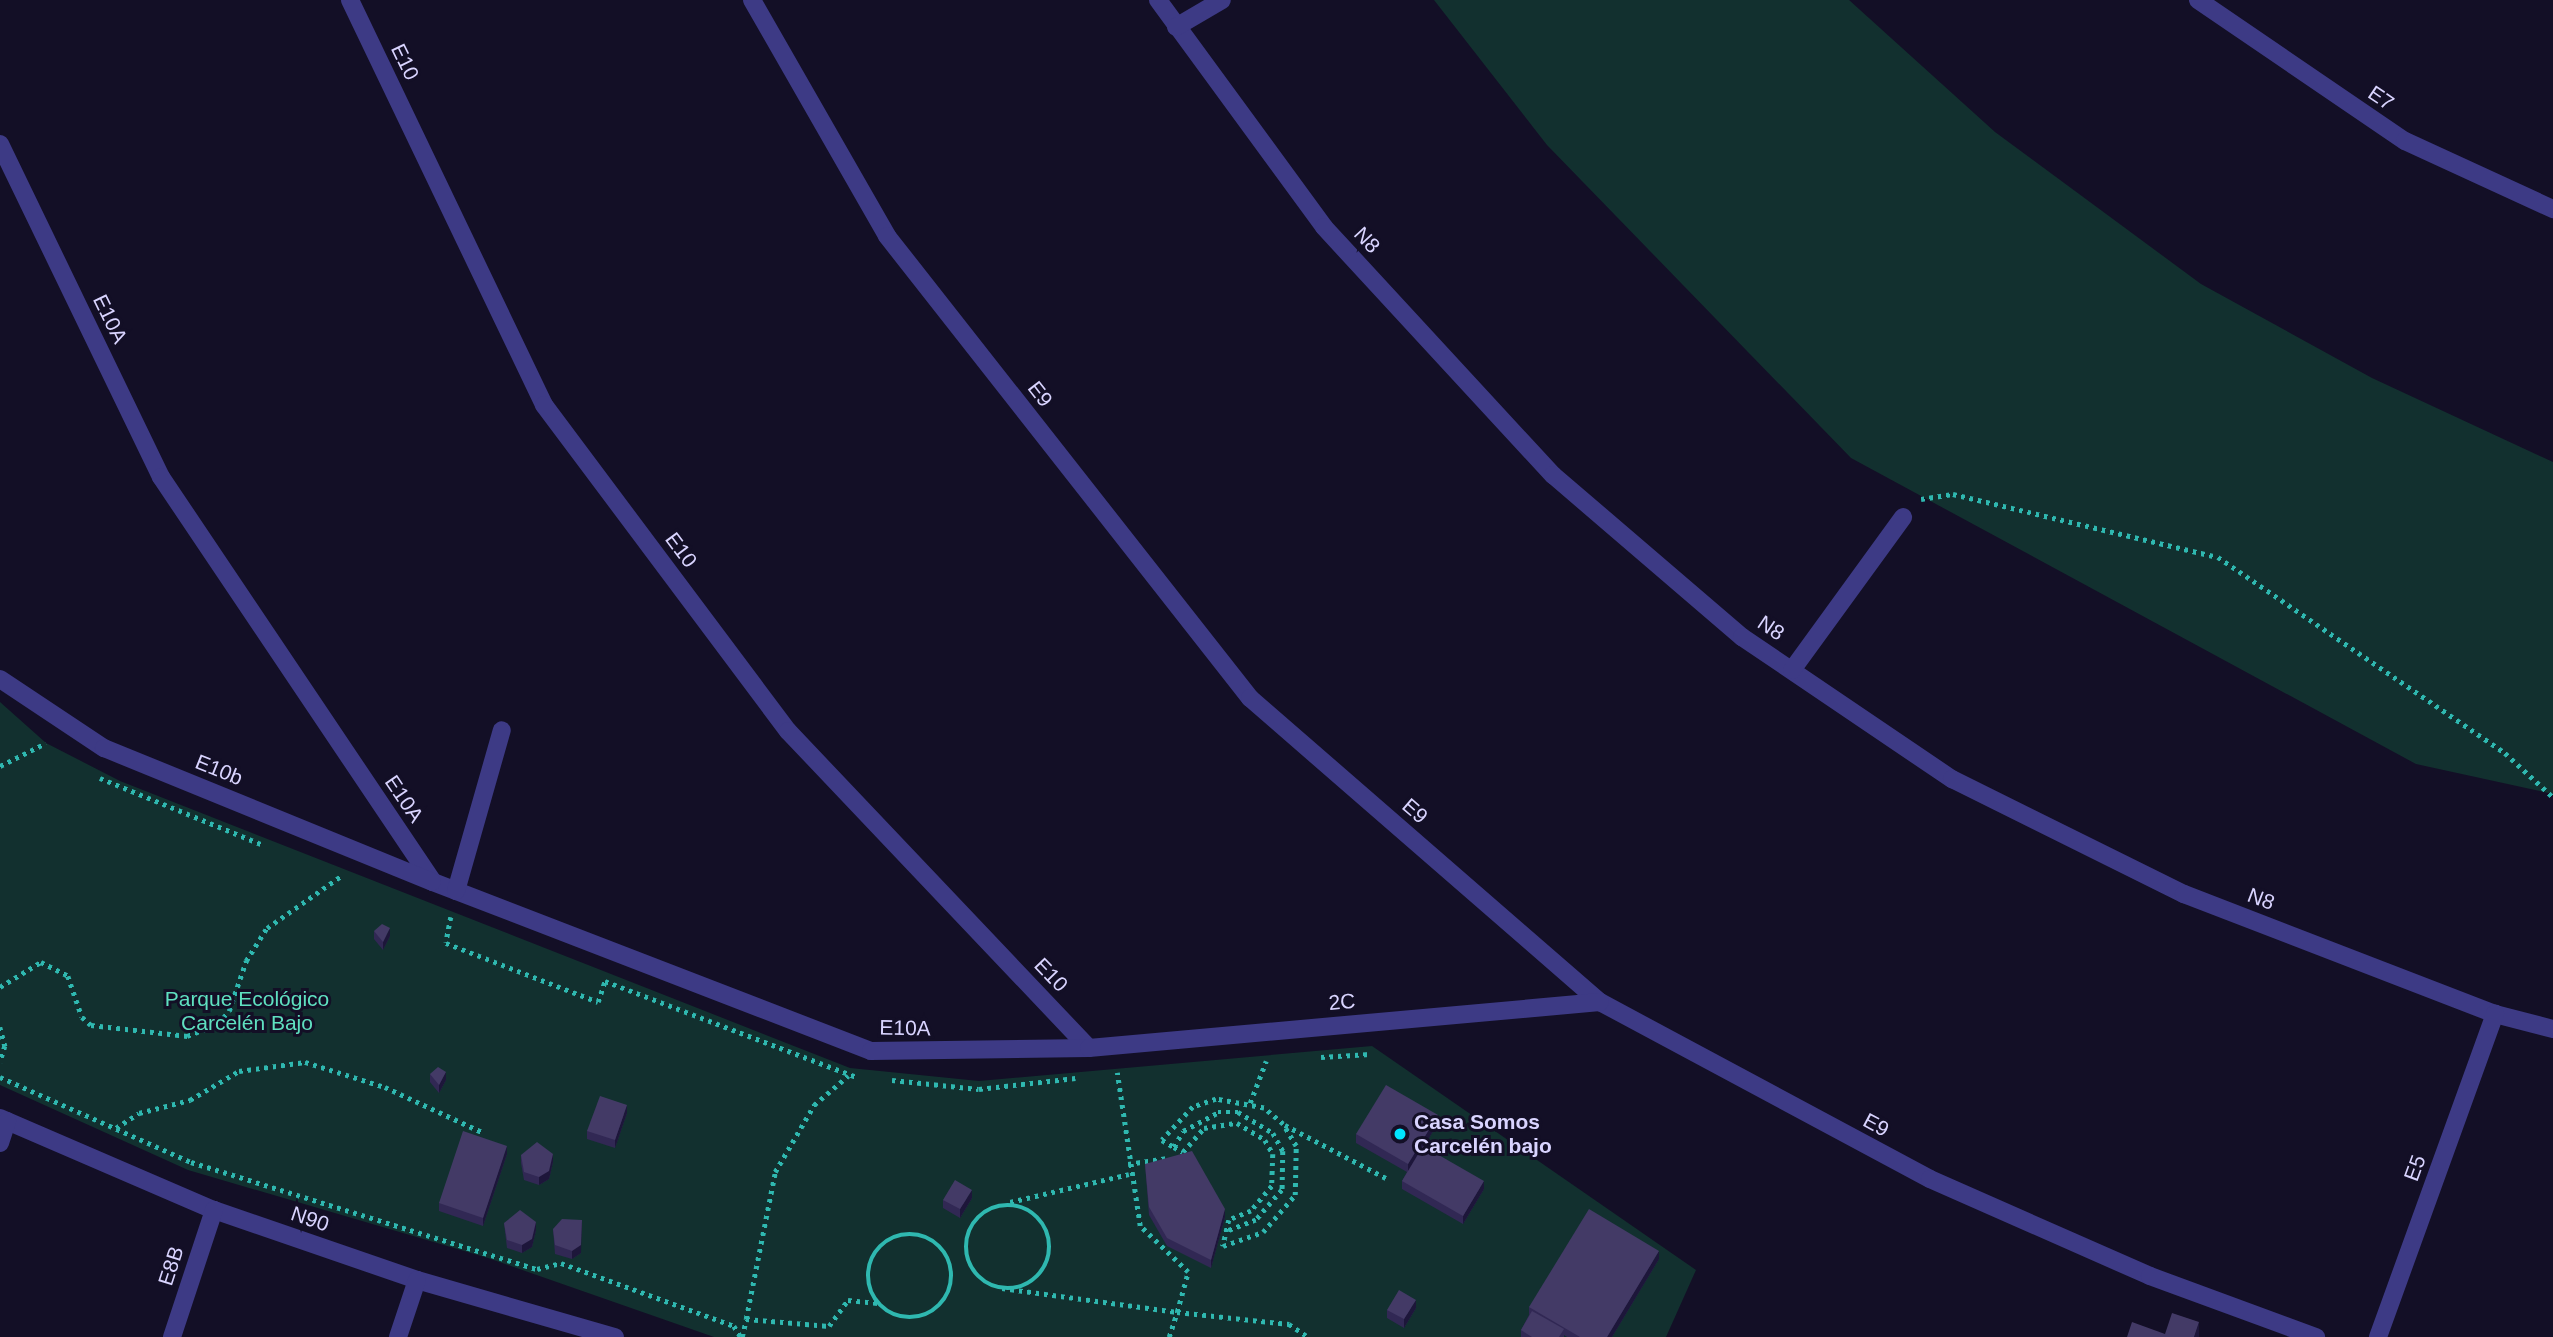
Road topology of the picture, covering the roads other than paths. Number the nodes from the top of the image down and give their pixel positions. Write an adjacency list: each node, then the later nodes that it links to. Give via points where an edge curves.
1 (350, 0): 18 (street, E10, via 544,405 788,731)
2 (752, 0): 15 (street, E9, via 887,236 1250,698)
3 (1158, 0): 6 (street, N8)
4 (1222, 0): 6 (street)
5 (2198, 0): 8 (street, E7, via 2405,141)
6 (1177, 27): 10 (street, N8, via 1324,227 1553,475 1742,637)
7 (0, 144): 13 (street, E10A, via 161,477)
8 (2553, 209)
9 (1903, 517): 10 (street)
10 (1792, 670): 16 (street, N8, via 1952,779 2183,894)
11 (0, 679): 13 (street, E10b, via 104,748)
12 (502, 730): 14 (street)
13 (433, 882): 14 (street, E10A)
14 (456, 891): 18 (street, E10A, via 871,1051)
15 (1600, 1002): 18 (street, 2C); 26 (street, E9, via 1930,1179 2150,1276)
16 (2496, 1014): 17 (street, N8); 27 (street, E5)
17 (2553, 1029)
18 (1089, 1048)
19 (4, 1119): 20 (street); 21 (street, N90)
20 (0, 1143)
21 (214, 1210): 22 (street, N90); 23 (street, E8B)
22 (417, 1280): 24 (street); 25 (street, N90)
23 (172, 1337)
24 (398, 1337)
25 (615, 1337)
26 (2316, 1337)
27 (2378, 1337)

